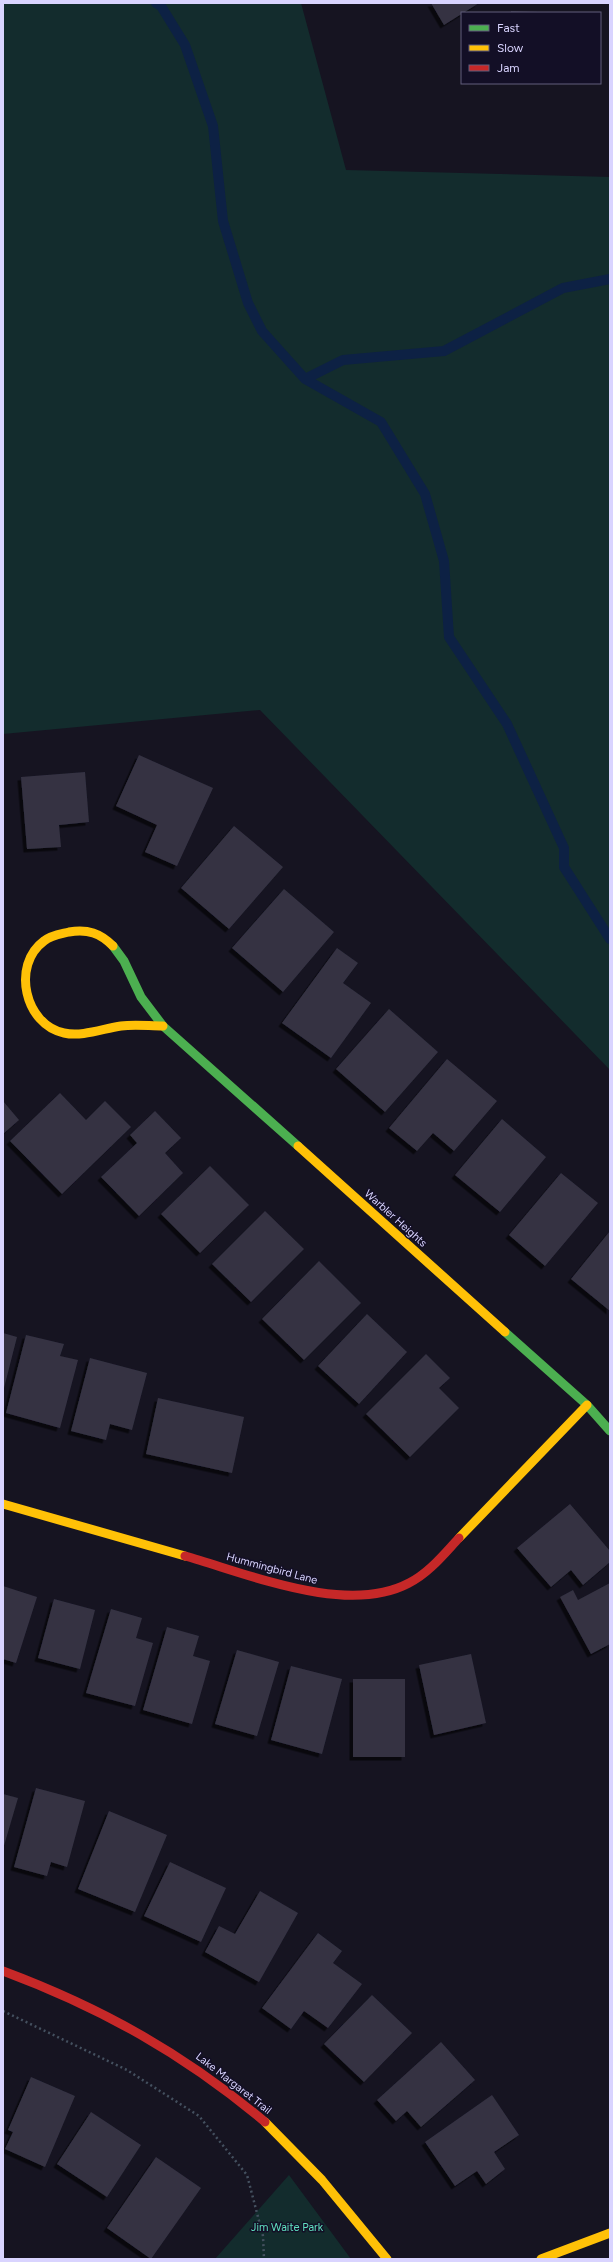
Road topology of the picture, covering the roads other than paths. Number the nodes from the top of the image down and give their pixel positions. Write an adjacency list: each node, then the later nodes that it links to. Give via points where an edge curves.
1 (163, 1026): 1 (street, Warbler Heights, via 141,997 122,955 111,942 96,932 78,930 61,933 43,941 31,957 26,974 27,994 33,1012 45,1023 63,1033 80,1033 129,1025); 2 (street, Warbler Heights)
2 (587, 1405): 3 (street, Warbler Heights); 4 (street, Hummingbird Lane, via 432,1566 407,1584 378,1594 345,1596 310,1592)
3 (610, 1432)
4 (3, 1504)
5 (3, 1971): 7 (street, Lake Margaret Trail, via 83,2001 206,2074 255,2113 299,2155 344,2205)
6 (610, 2233): 8 (street)
7 (387, 2259)
8 (541, 2259)

